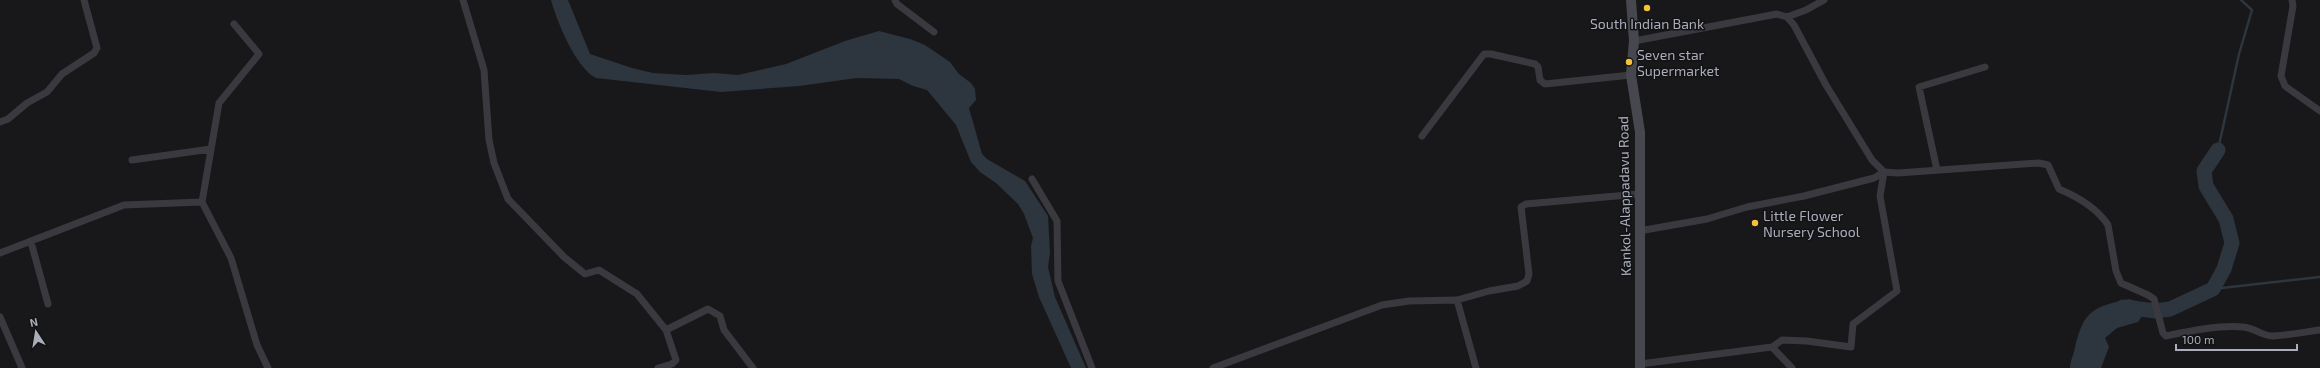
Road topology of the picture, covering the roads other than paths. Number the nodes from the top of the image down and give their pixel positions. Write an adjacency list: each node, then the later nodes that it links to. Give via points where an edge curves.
1 (84, 0): 14 (street, via 97,48 94,53 62,74 47,92)
2 (463, 0): 29 (street, via 484,70 489,140 494,163 508,199 579,270 585,274 599,270 620,282 636,294)
3 (895, 0): 9 (street)
4 (1631, 0): 10 (main road, Kankol-Alappadavu Road)
5 (1822, 0): 7 (street)
6 (2292, 0): 13 (street, via 2281,76 2285,86)
7 (1787, 18): 10 (street, via 1776,14); 19 (street, via 1794,25 1826,85 1862,143)
8 (234, 24): 16 (street, via 259,54 219,103)
9 (934, 32)
10 (1634, 41): 12 (main road, Kankol-Alappadavu Road)
11 (1985, 67): 18 (street, via 1919,87)
12 (1632, 75): 15 (street, via 1545,84 1540,80 1535,64 1484,54); 21 (main road, Kankol-Alappadavu Road, via 1640,132)
13 (2320, 111)
14 (0, 122)
15 (1422, 136)
16 (211, 149): 17 (street); 22 (street)
17 (132, 160)
18 (1937, 170): 19 (street); 30 (street, via 2039,163 2048,165 2060,190 2077,197 2104,218 2108,225 2116,271 2121,283 2154,299 2166,336 2241,327 2256,329 2266,336)
19 (1884, 172): 23 (street, via 1874,178 1804,196); 31 (street, via 1880,196 1897,291 1853,324 1850,347 1782,340)
20 (1032, 179): 38 (street, via 1057,221 1058,281)
21 (1639, 194): 23 (main road, Kankol-Alappadavu Road); 26 (street, via 1526,204 1521,207 1529,274 1527,281 1518,286)
22 (202, 202): 24 (street, via 124,205); 35 (street, via 231,258 257,345)
23 (1639, 232): 33 (main road, Kankol-Alappadavu Road)
24 (31, 242): 25 (street); 27 (street)
25 (0, 252)
26 (1457, 300): 39 (street, via 1409,301 1382,305); 40 (street)
27 (48, 304)
28 (0, 317): 34 (street)
29 (666, 330): 32 (street, via 676,355); 37 (street, via 708,309 720,316 724,330)
30 (2320, 330)
31 (1772, 347): 33 (street); 41 (street)
32 (672, 366): 36 (street)
33 (1640, 366)
34 (22, 368)
35 (268, 368)
36 (658, 368)
37 (753, 368)
38 (1092, 368)
39 (1213, 368)
40 (1476, 368)
41 (1792, 368)

